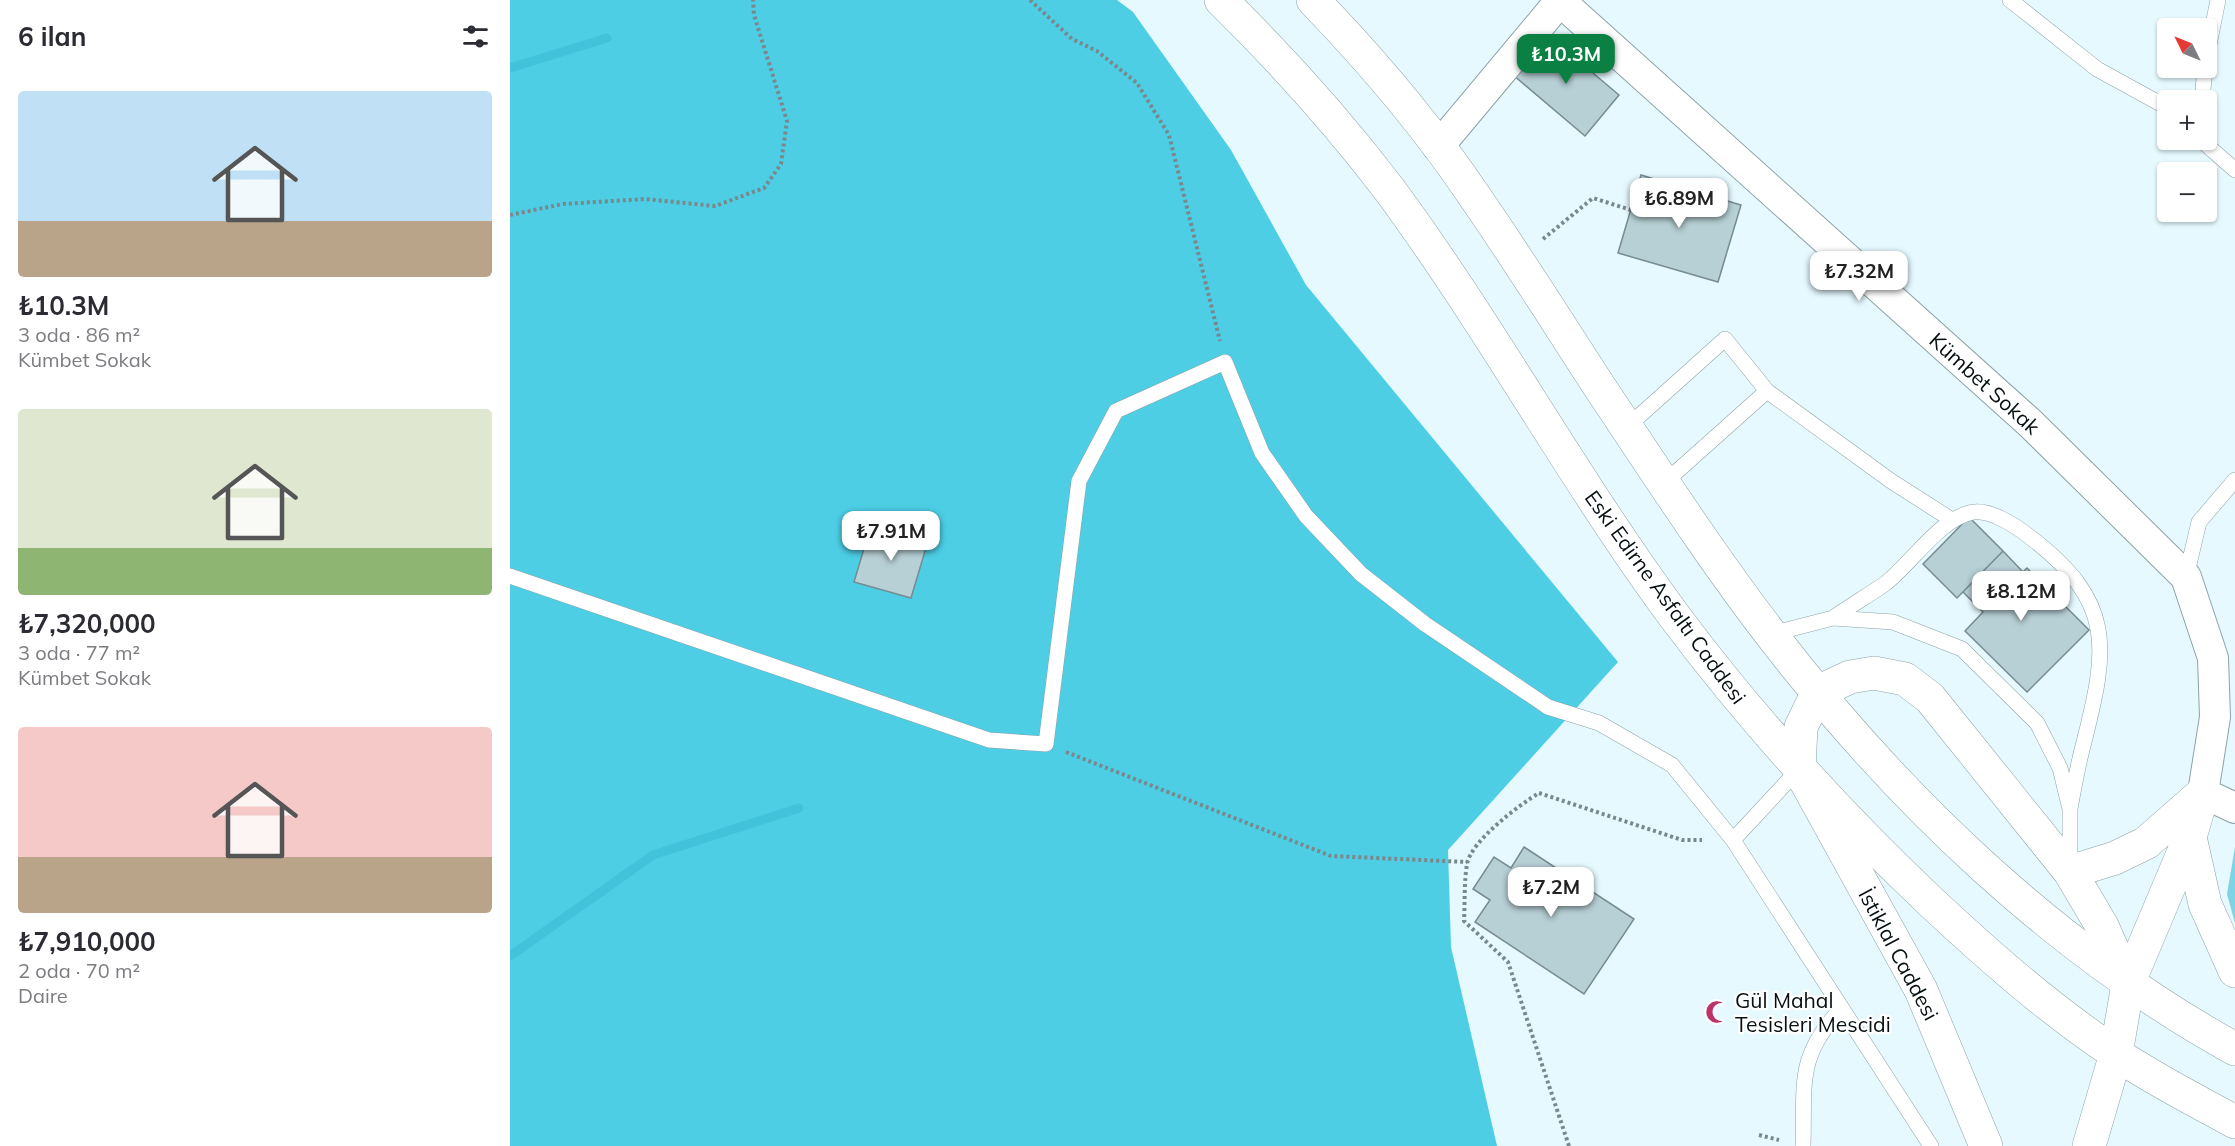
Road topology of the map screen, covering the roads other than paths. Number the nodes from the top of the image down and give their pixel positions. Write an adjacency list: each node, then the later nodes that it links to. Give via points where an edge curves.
1 (1221, 0): 21 (main road, Eski Edirne Asfaltı Caddesi, via 1297,79 1387,188 1674,615)
2 (1313, 0): 8 (main road, via 1386,80)
3 (2010, 0): 7 (lane, via 2097,69)
4 (2218, 0): 6 (lane)
5 (1559, 1): 8 (street); 17 (street, Kümbet Sokak, via 2030,423)
6 (2214, 18)
7 (2157, 102)
8 (1438, 147): 12 (main road, via 1474,194)
9 (2212, 150): 10 (lane)
10 (2235, 170)
11 (1767, 391): 12 (lane, via 1725,339); 14 (lane); 15 (lane)
12 (1627, 427): 14 (main road)
13 (2235, 480): 17 (lane, via 2199,522)
14 (1664, 483): 19 (main road)
15 (1952, 520): 18 (lane, via 1887,582); 24 (lane, via 1971,512 1991,515 2021,529 2076,580 2094,613 2102,644 2099,684)
16 (510, 576): 26 (lane, via 989,740 1046,744 1079,481 1116,411 1225,362 1262,453 1306,516 1361,574 1425,624 1548,706 1599,723 1672,765)
17 (2186, 577): 22 (street, Kümbet Sokak, via 2213,658 2216,717)
18 (1833, 618): 19 (lane); 24 (lane, via 1893,622 1962,649 2037,723 2060,768)
19 (1771, 634): 20 (main road)
20 (1818, 692): 21 (main road, via 1801,727); 27 (main road, via 1850,677 1874,673 1905,679 1930,698); 29 (main road, via 1873,755 1970,853 2020,899)
21 (1799, 769): 26 (lane); 32 (main road, Eski Edirne Asfaltı Caddesi, via 1876,850 1960,928 2040,997); 36 (main road, İstiklal Caddesi, via 1922,990)
22 (2203, 793): 23 (street); 25 (main road); 27 (main road, via 2146,843)
23 (2235, 808)
24 (2070, 809): 27 (lane)
25 (2190, 837): 28 (main road, via 2205,904); 29 (main road)
26 (1733, 840): 30 (lane)
27 (2070, 872): 29 (main road, via 2102,926)
28 (2235, 971)
29 (2128, 984): 31 (main road); 32 (main road)
30 (1841, 1008): 34 (lane, via 1820,1031 1805,1063); 35 (lane)
31 (2235, 1049)
32 (2116, 1054): 33 (main road, Eski Edirne Asfaltı Caddesi); 37 (main road)
33 (2235, 1122)
34 (1803, 1146)
35 (1931, 1146)
36 (1986, 1146)
37 (2090, 1146)

